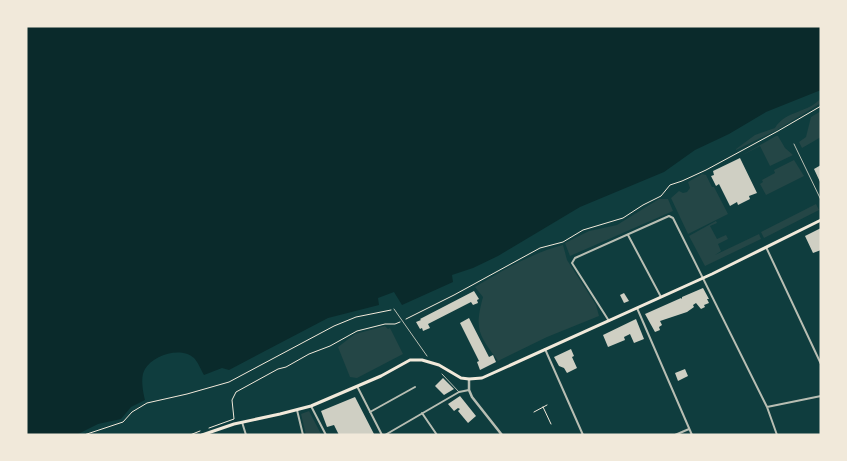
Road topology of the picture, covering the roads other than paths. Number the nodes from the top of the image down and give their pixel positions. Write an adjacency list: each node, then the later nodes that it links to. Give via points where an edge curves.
1 (794, 144): 2 (lane)
2 (821, 200)
3 (821, 220): 5 (main road)
4 (628, 234): 6 (street, via 668,216 673,218); 7 (street); 10 (street, via 575,258 572,263)
5 (766, 247): 6 (main road); 13 (street)
6 (702, 278): 7 (main road); 22 (street)
7 (661, 297): 8 (main road)
8 (637, 308): 10 (main road); 27 (street)
9 (394, 309): 12 (lane)
10 (608, 321): 11 (main road)
11 (544, 349): 15 (main road, via 482,378); 36 (street)
12 (427, 356)
13 (821, 364)
14 (442, 374): 19 (lane)
15 (469, 379): 16 (main road, via 456,376 442,366 415,360 404,362); 18 (street)
16 (357, 386): 21 (main road); 24 (street)
17 (415, 387): 24 (street)
18 (469, 390): 19 (street); 35 (street)
19 (459, 392): 25 (street)
20 (821, 396): 22 (street)
21 (312, 406): 23 (main road); 31 (street)
22 (767, 407): 39 (street)
23 (297, 410): 26 (main road); 30 (street)
24 (370, 412): 32 (street)
25 (422, 413): 33 (street); 34 (street)
26 (242, 422): 28 (main road, via 233,422); 29 (street)
27 (690, 428): 37 (street); 38 (street)
28 (202, 435)
29 (246, 435)
30 (303, 435)
31 (326, 435)
32 (382, 435)
33 (385, 435)
34 (437, 435)
35 (502, 435)
36 (583, 435)
37 (675, 435)
38 (692, 435)
39 (777, 435)

